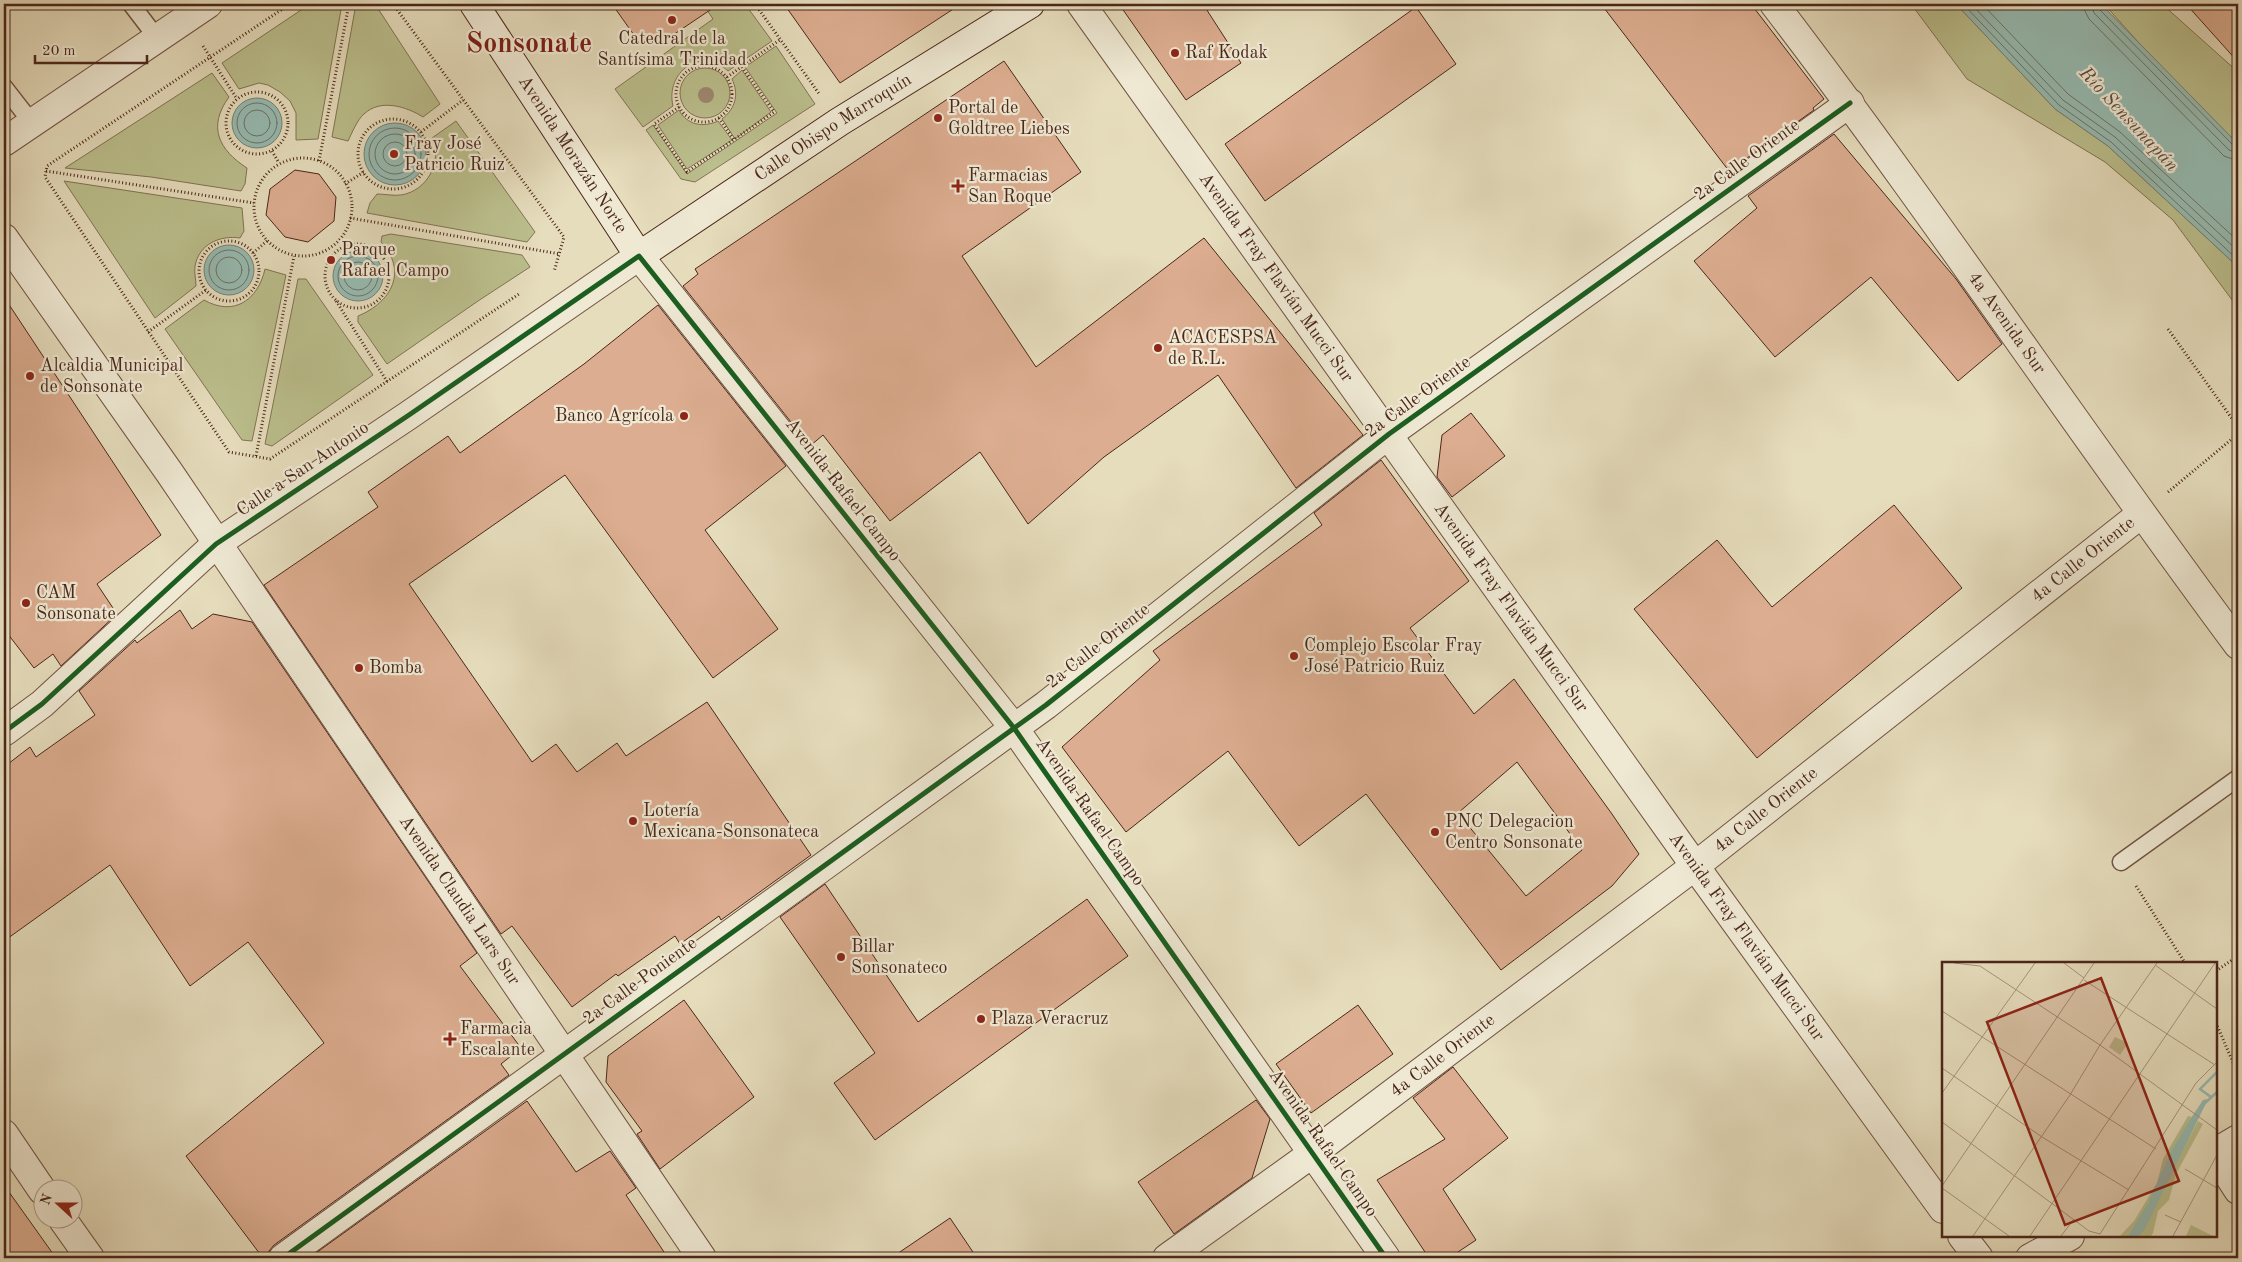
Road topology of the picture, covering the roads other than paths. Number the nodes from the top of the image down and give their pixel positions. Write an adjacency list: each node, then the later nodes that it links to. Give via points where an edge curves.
1 (131, 4): 7 (lane)
2 (208, 4): 7 (street)
3 (474, 4): 13 (street, Avenida Morazán Norte)
4 (1030, 4): 13 (street, Calle Obispo Marroquín, via 839,122)
5 (1081, 4): 14 (street, Avenida Fray Flavián Mucci Sur)
6 (1774, 4): 9 (street, 4a Avenida Sur)
7 (157, 38): 10 (street)
8 (4, 87): 10 (lane)
9 (1850, 103): 14 (street, 2a Calle Oriente); 15 (street, 4a Avenida Sur)
10 (32, 123): 11 (street)
11 (4, 142)
12 (4, 238): 16 (street, Avenida Claudia Lars Sur)
13 (639, 256): 16 (street, Calle a San Antonio); 18 (street, Avenida Rafael Campo)
14 (1389, 434): 18 (street, 2a Calle Oriente); 22 (street, Avenida Fray Flavián Mucci Sur)
15 (2141, 514): 17 (street, 4a Avenida Sur); 22 (street, 4a Calle Oriente)
16 (216, 544): 19 (street, Calle a San Antonio, via 42,704); 23 (street, Avenida Claudia Lars Sur)
17 (2238, 645)
18 (1014, 728): 23 (street, 2a Calle Poniente); 27 (street, Avenida Rafael Campo)
19 (4, 732)
20 (2238, 778): 21 (lane)
21 (2121, 862)
22 (1696, 866): 27 (street, 4a Calle Oriente); 31 (street, Avenida Fray Flavián Mucci Sur)
23 (564, 1054): 36 (street, 2a Calle Poniente); 37 (street, Avenida Claudia Lars Sur)
24 (4, 1134): 29 (street)
25 (2238, 1139): 26 (street)
26 (2217, 1151)
27 (1313, 1153): 38 (street, 4a Calle Oriente); 39 (street, Avenida Rafael Campo)
28 (2217, 1158): 30 (street)
29 (35, 1180)
30 (2238, 1190)
31 (1942, 1208)
32 (70, 1230): 35 (street)
33 (1963, 1237): 40 (street)
34 (2068, 1237): 41 (street)
35 (90, 1258)
36 (283, 1258)
37 (702, 1258)
38 (1167, 1258)
39 (1386, 1258)
40 (1979, 1258)
41 (2030, 1258)

